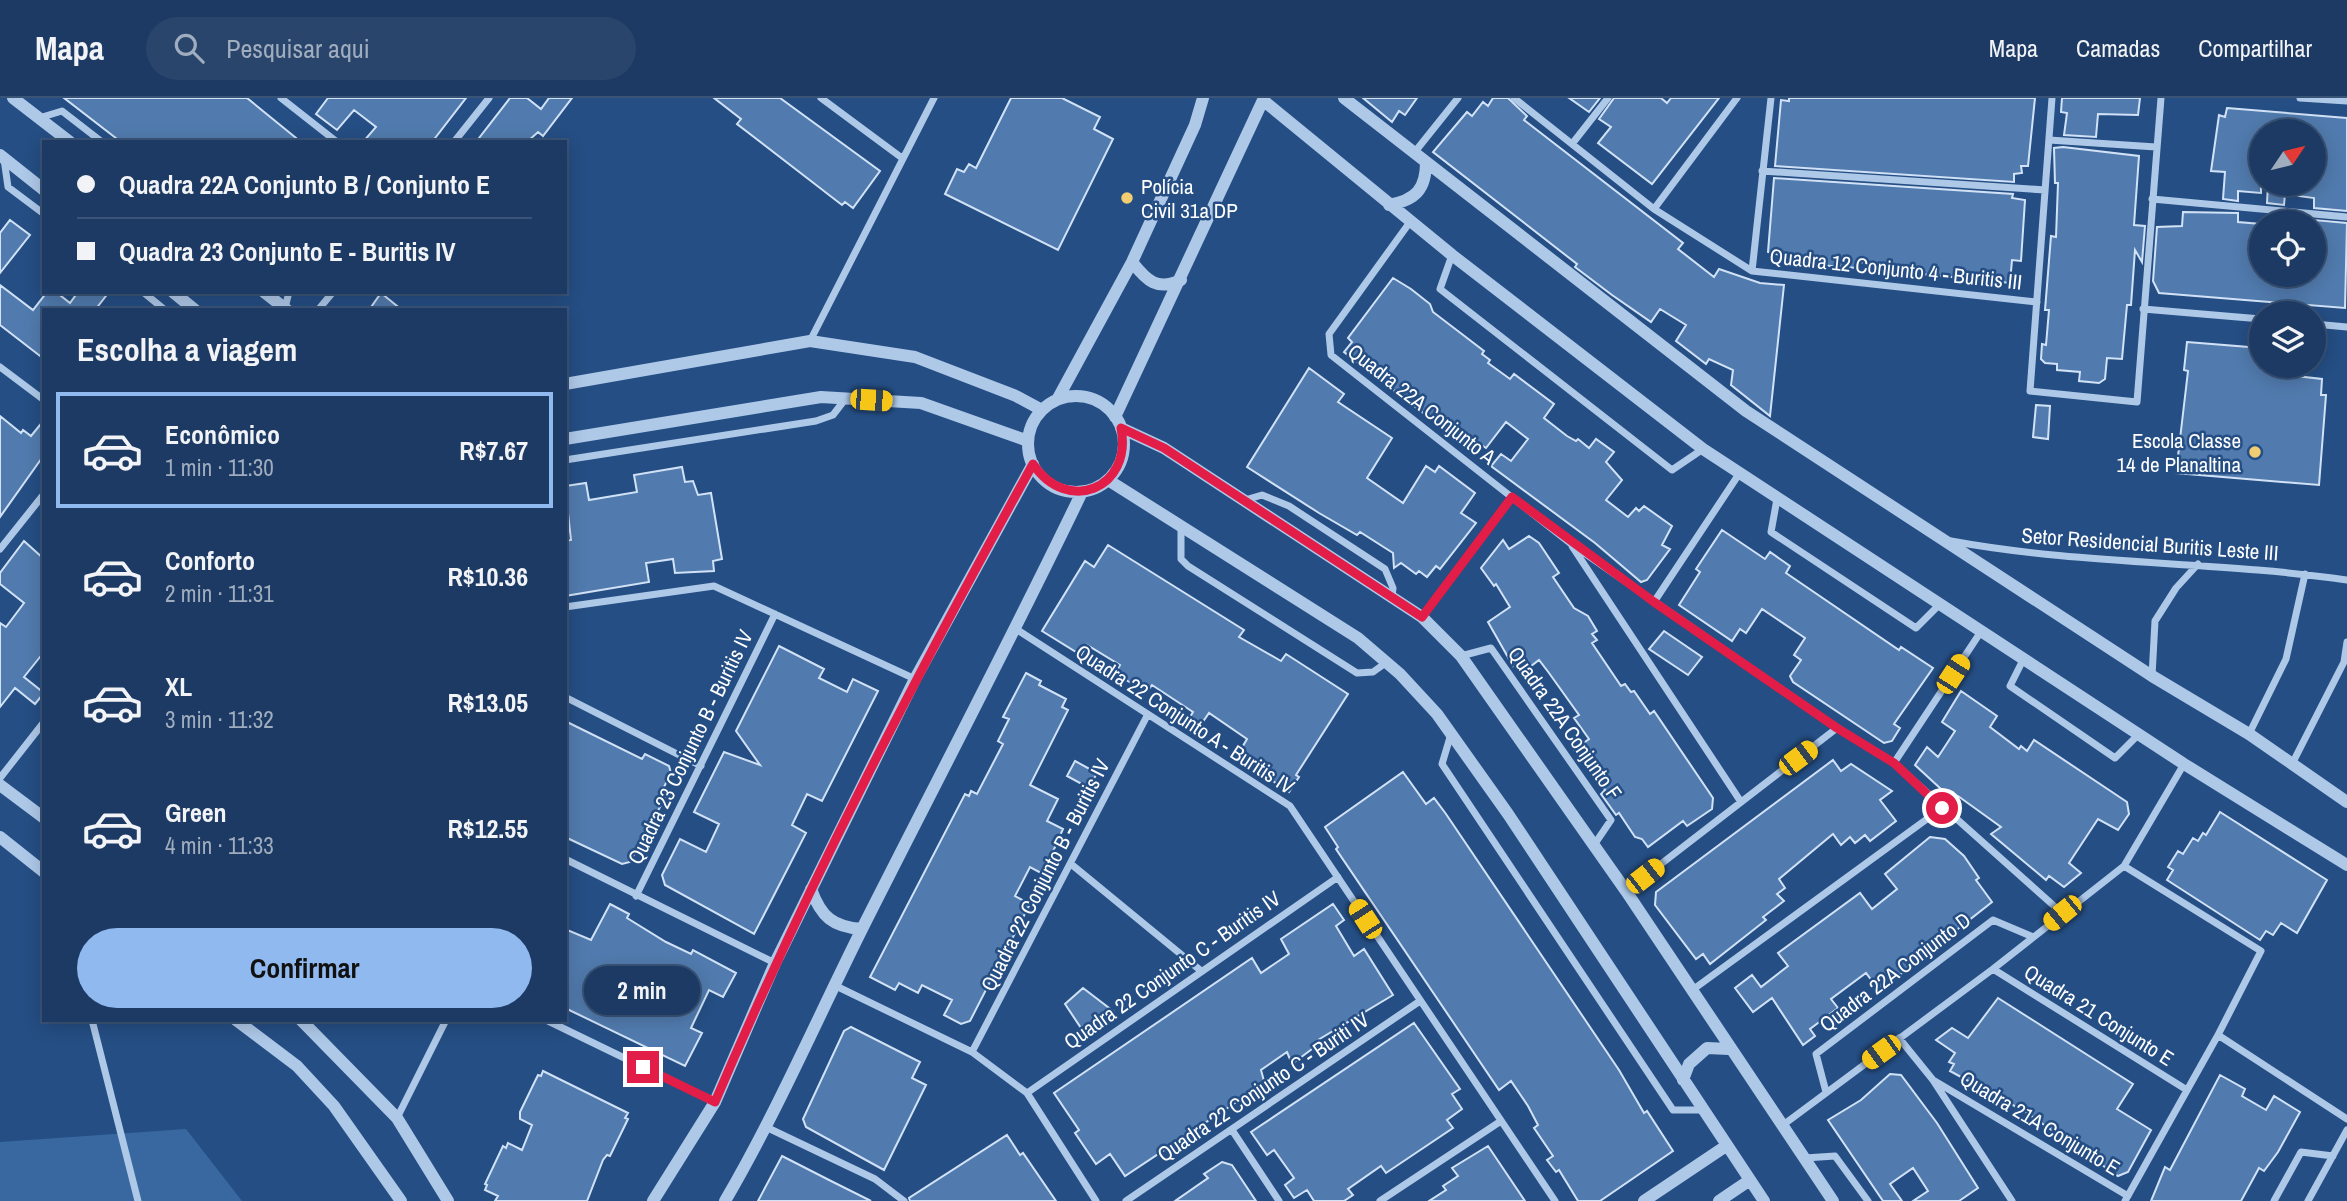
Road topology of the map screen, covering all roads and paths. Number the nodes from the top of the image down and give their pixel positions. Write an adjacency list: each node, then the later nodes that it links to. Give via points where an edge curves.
1 (281, 98): 19 (street)
2 (300, 98): 19 (street)
3 (489, 98): 24 (street)
4 (821, 98): 30 (street)
5 (934, 98): 30 (street)
6 (1203, 98): 42 (street)
7 (1344, 98): 28 (street)
8 (1458, 98): 28 (street)
9 (1514, 98): 26 (street)
10 (1608, 98): 26 (street)
11 (1737, 98): 37 (street)
12 (1771, 98): 32 (street)
13 (2052, 98): 25 (street)
14 (2161, 98): 27 (street)
15 (2300, 98): 18 (street)
16 (16, 99): 20 (street)
17 (1264, 100): 36 (street); 44 (street)
18 (2347, 101)
19 (292, 107): 23 (street)
20 (39, 118): 21 (street); 22 (street, via 62,111)
21 (67, 140)
22 (100, 140)
23 (334, 140)
24 (456, 140)
25 (2049, 140): 27 (street); 34 (street)
26 (1572, 144): 37 (street)
27 (2156, 147): 35 (street)
28 (1414, 153): 31 (street)
29 (2, 157): 33 (street); 38 (street, via 8,187)
30 (902, 158): 58 (street)
31 (1426, 162): 36 (street, via 1424,185 1417,195); 79 (street, via 1746,411 1866,492)
32 (1762, 171): 34 (street); 43 (street)
33 (42, 188)
34 (2045, 190): 49 (street)
35 (2152, 200): 39 (street); 54 (street)
36 (1389, 205): 40 (street)
37 (1654, 209): 43 (street)
38 (42, 212)
39 (2347, 217)
40 (1410, 222): 41 (street); 75 (street, Quadra 22A Conjunto A, via 1329,334 1331,355)
41 (1452, 256): 68 (street); 68 (street, via 1440,289 1672,470)
42 (1132, 262): 44 (street, via 1156,286); 63 (street)
43 (1752, 271): 49 (street, Quadra 12 Conjunto 4 - Buritis III)
44 (1181, 281): 65 (street)
45 (146, 294): 50 (street)
46 (175, 294): 51 (street)
47 (267, 294): 52 (street)
48 (330, 294): 53 (street)
49 (2037, 302): 54 (street, via 2030,391 2137,402)
50 (163, 308)
51 (193, 308)
52 (285, 308)
53 (320, 308)
54 (2143, 309): 55 (street)
55 (2249, 318)
56 (2326, 325): 57 (street)
57 (2347, 327)
58 (810, 341): 60 (street); 64 (street, via 915,357)
59 (0, 366): 61 (street)
60 (567, 384)
61 (42, 398)
62 (846, 398): 66 (street, via 821,397); 67 (street, via 921,403); 69 (street, via 833,415 817,421)
63 (1057, 400): 64 (street); 65 (street, via 1089,398 1104,405)
64 (1042, 410): 67 (street)
65 (1118, 422): 72 (street, via 1123,456); 77 (street)
66 (567, 439)
67 (1028, 441): 70 (street)
68 (1703, 449): 71 (street)
69 (567, 460)
70 (1033, 464): 73 (street, via 1053,485); 98 (street)
71 (1739, 474): 76 (street); 86 (street)
72 (1108, 480): 73 (street); 78 (street)
73 (1082, 492): 91 (street)
74 (42, 496): 81 (street)
75 (1512, 497): 80 (street, Quadra 22A Conjunto A); 90 (street)
76 (1777, 499): 87 (street); 87 (street, via 1771,532 1916,628)
77 (1244, 500): 85 (street); 85 (street, via 1262,495 1289,506 1385,569)
78 (1181, 526): 96 (street, via 1358,638); 96 (street, via 1181,559 1188,566 1357,673 1373,672)
79 (1950, 541): 82 (street, Setor Residencial Buritis Leste III, via 1999,550); 97 (street)
80 (1570, 543): 86 (street, Quadra 22A Conjunto A); 112 (street)
81 (0, 549)
82 (2198, 564): 83 (street, Setor Residencial Buritis Leste III); 97 (street, via 2155,621)
83 (2305, 574): 84 (street, Setor Residencial Buritis Leste III); 105 (street, via 2286,659)
84 (2347, 580)
85 (1392, 597): 90 (street)
86 (1654, 602): 102 (street, Quadra 22A Conjunto A)
87 (1940, 604): 92 (street)
88 (567, 607): 89 (street, via 714,586)
89 (775, 614): 98 (street); 109 (street, Quadra 23 Conjunto B - Buritis IV)
90 (1422, 617): 94 (street)
91 (1016, 629): 100 (street, Quadra 22 Conjunto A - Buritis IV); 128 (street)
92 (1983, 630): 95 (street); 106 (street)
93 (2347, 642): 108 (street, via 2344,662)
94 (1461, 656): 117 (street); 117 (street, Quadra 22A Conjunto F, via 1491,648 1611,820)
95 (2024, 657): 104 (street); 104 (street, via 2010,686 2115,758)
96 (1387, 662): 103 (street)
97 (2152, 676): 105 (street)
98 (915, 679): 124 (street)
99 (567, 698): 109 (street)
100 (1148, 714): 119 (street, Quadra 22 Conjunto B - Buritis IV); 123 (street, Quadra 22 Conjunto A - Buritis IV, via 1290,806)
101 (42, 725): 110 (street)
102 (1837, 728): 106 (street, Quadra 22A Conjunto A); 112 (street)
103 (1451, 733): 145 (street); 151 (street, via 1441,764 1673,1110)
104 (2139, 734): 107 (street)
105 (2249, 734): 108 (street)
106 (1894, 763): 114 (street, Quadra 22A Conjunto A)
107 (2184, 764): 120 (street); 121 (street)
108 (2292, 764): 113 (street)
109 (701, 766): 126 (street, Quadra 23 Conjunto B - Buritis IV)
110 (0, 778)
111 (0, 785): 115 (street)
112 (1741, 802): 125 (street)
113 (2347, 802)
114 (1942, 808): 127 (street, Quadra 22A Conjunto A); 134 (street)
115 (42, 816)
116 (0, 837): 122 (street)
117 (1594, 845): 125 (street)
118 (567, 860): 126 (street)
119 (1071, 864): 131 (street); 144 (street, Quadra 22 Conjunto B - Buritis IV)
120 (2347, 865)
121 (2124, 866): 127 (street); 141 (street, via 2260,950)
122 (42, 870)
123 (1338, 877): 131 (street, Quadra 22 Conjunto C - Buritis IV); 135 (street, Quadra 22 Conjunto A - Buritis IV)
124 (811, 889): 128 (street, via 828,919 840,927); 130 (street)
125 (1626, 891): 134 (street)
126 (636, 896): 130 (street)
127 (2062, 913): 129 (street)
128 (862, 929): 133 (street)
129 (2033, 937): 132 (street); 148 (street, Quadra 22A Conjunto D, via 1993,920 1816,1054)
130 (775, 963): 150 (street)
131 (1200, 970): 149 (street, Quadra 22 Conjunto C - Buritis IV)
132 (1993, 970): 142 (street); 147 (street, Quadra 21 Conjunto E)
133 (836, 986): 144 (street); 156 (street)
134 (1690, 992): 143 (street)
135 (1420, 1002): 154 (street, Quadra 22 Conjunto A - Buritis IV); 157 (street, Quadra 22 Conjunto C - Buriti IV)
136 (93, 1022): 164 (street)
137 (239, 1022): 165 (street, via 297,1066 334,1106)
138 (303, 1022): 152 (street)
139 (445, 1022): 152 (street)
140 (550, 1022): 150 (street)
141 (2218, 1035): 147 (street); 153 (street)
142 (1899, 1038): 146 (street); 148 (street)
143 (1729, 1049): 145 (street, via 1707,1048 1689,1064); 155 (street)
144 (972, 1052): 149 (street)
145 (1683, 1080): 151 (street)
146 (1933, 1080): 163 (street, Quadra 21A Conjunto E); 180 (street)
147 (2187, 1090): 163 (street)
148 (1825, 1092): 155 (street)
149 (1027, 1093): 170 (street)
150 (715, 1102): 167 (street)
151 (1703, 1110): 159 (street)
152 (397, 1118): 166 (street)
153 (2347, 1119)
154 (1501, 1121): 173 (street); 174 (street, Quadra 22 Conjunto A - Buritis IV)
155 (1783, 1125): 161 (street)
156 (768, 1128): 168 (street); 169 (street, via 875,1179)
157 (1232, 1130): 171 (street, Quadra 22 Conjunto C - Buriti IV); 172 (street)
158 (2347, 1130): 160 (street)
159 (1726, 1146): 162 (street); 175 (street)
160 (2333, 1156): 181 (street, via 2301,1152); 182 (street)
161 (1805, 1158): 178 (street); 179 (street, via 1835,1156)
162 (1750, 1180): 176 (street); 177 (street)
163 (2127, 1199)
164 (138, 1201)
165 (401, 1201)
166 (448, 1201)
167 (653, 1201)
168 (725, 1201)
169 (903, 1201)
170 (1096, 1201)
171 (1126, 1201)
172 (1279, 1201)
173 (1380, 1201)
174 (1555, 1201)
175 (1644, 1201)
176 (1719, 1201)
177 (1764, 1201)
178 (1833, 1201)
179 (1868, 1201)
180 (2012, 1201)
181 (2274, 1201)
182 (2308, 1201)

